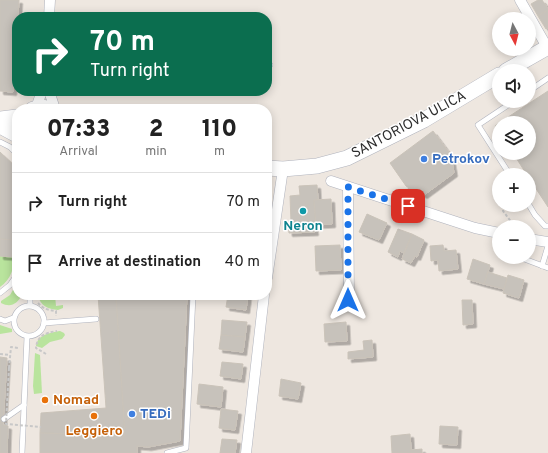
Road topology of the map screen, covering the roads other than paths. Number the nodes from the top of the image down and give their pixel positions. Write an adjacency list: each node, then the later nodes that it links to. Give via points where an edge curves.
1 (50, 0): 3 (street)
2 (520, 0): 4 (street)
3 (49, 12)
4 (548, 47): 5 (main road)
5 (518, 64)
6 (548, 78): 8 (lane)
7 (492, 79): 18 (main road, SANTORIOVA ULICA, via 424,120 359,153 317,166)
8 (536, 86)
9 (504, 108): 17 (lane, via 478,125)
10 (12, 118): 11 (main road)
11 (0, 119)
12 (0, 126): 13 (main road)
13 (12, 132)
14 (0, 142): 15 (lane)
15 (12, 149)
16 (272, 168): 18 (main road, SANTORIOVA ULICA)
17 (506, 168)
18 (283, 169): 26 (street)
19 (331, 181): 20 (street)
20 (348, 187): 23 (street); 34 (street)
21 (533, 212): 22 (lane, via 545,226)
22 (548, 226)
23 (492, 232)
24 (536, 240): 25 (street)
25 (548, 242)
26 (272, 244)
27 (548, 246): 28 (lane)
28 (545, 267)
29 (12, 282): 30 (lane)
30 (0, 293)
31 (30, 300): 35 (lane)
32 (192, 300): 44 (lane, via 186,448)
33 (263, 300): 45 (street)
34 (348, 300)
35 (30, 305): 36 (lane, via 21,307); 39 (lane, via 42,313)
36 (14, 318): 37 (lane, via 5,321); 40 (lane, via 16,330)
37 (0, 319)
38 (96, 319): 39 (lane)
39 (44, 323): 40 (lane, via 40,331)
40 (28, 337): 41 (lane)
41 (24, 405): 42 (lane); 43 (lane)
42 (4, 419)
43 (22, 453)
44 (167, 453)
45 (246, 453)

